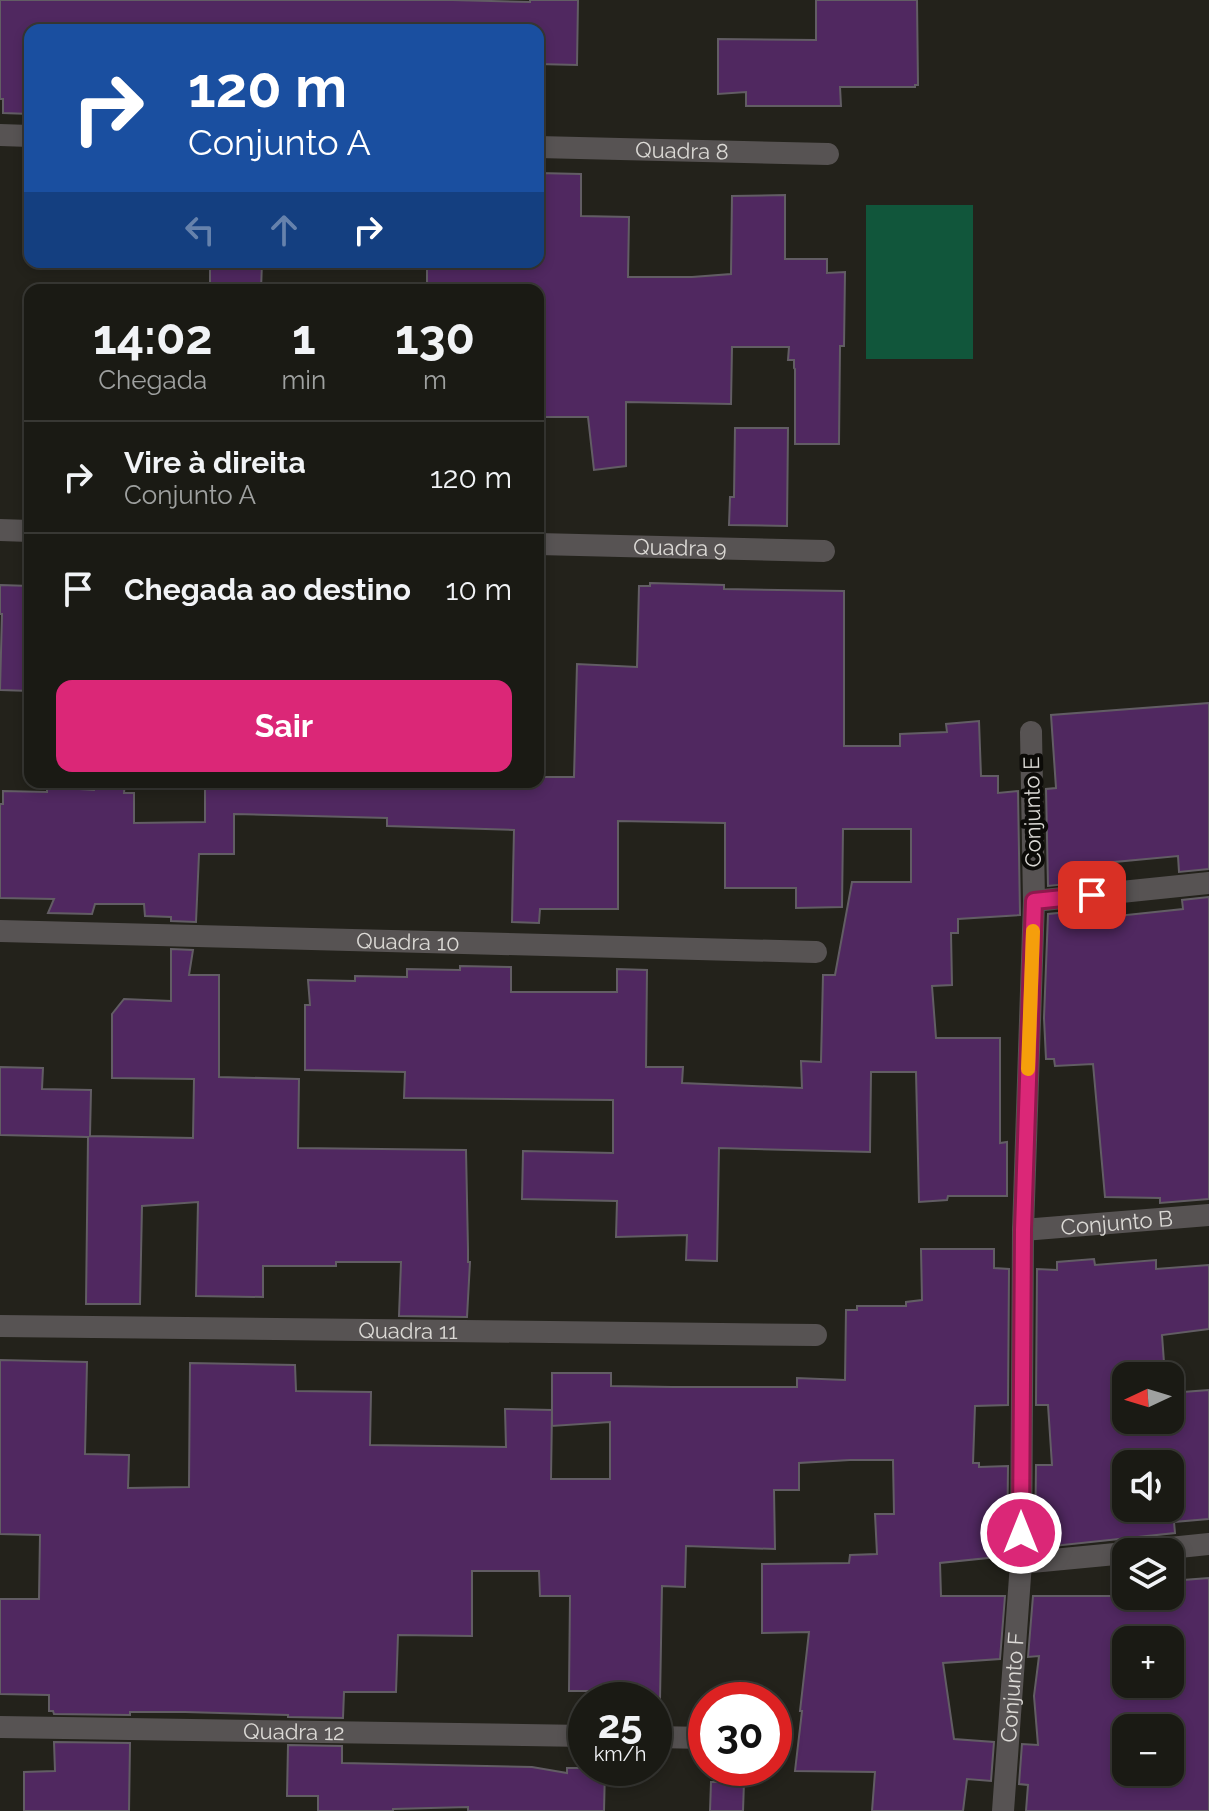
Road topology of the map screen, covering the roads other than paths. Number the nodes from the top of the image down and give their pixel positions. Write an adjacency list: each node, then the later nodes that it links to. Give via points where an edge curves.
1 (0, 135): 2 (street)
2 (24, 136)
3 (544, 147): 4 (street, Quadra 8)
4 (828, 154)
5 (0, 530): 6 (street)
6 (24, 531)
7 (544, 544): 8 (street, Quadra 9)
8 (824, 551)
9 (1031, 732): 11 (street, Conjunto E)
10 (1209, 883): 11 (street)
11 (1034, 901): 15 (street, Conjunto E)
12 (0, 931): 13 (street, Quadra 10)
13 (816, 952)
14 (1209, 1215): 15 (street, Conjunto B)
15 (1023, 1230): 21 (street, Conjunto E)
16 (0, 1326): 17 (street, Quadra 11)
17 (816, 1335)
18 (1209, 1544): 19 (street)
19 (1184, 1546)
20 (1112, 1554): 21 (street)
21 (1021, 1563): 24 (street, Conjunto F)
22 (0, 1727): 23 (street, Quadra 12)
23 (568, 1736)
24 (1003, 1811)

